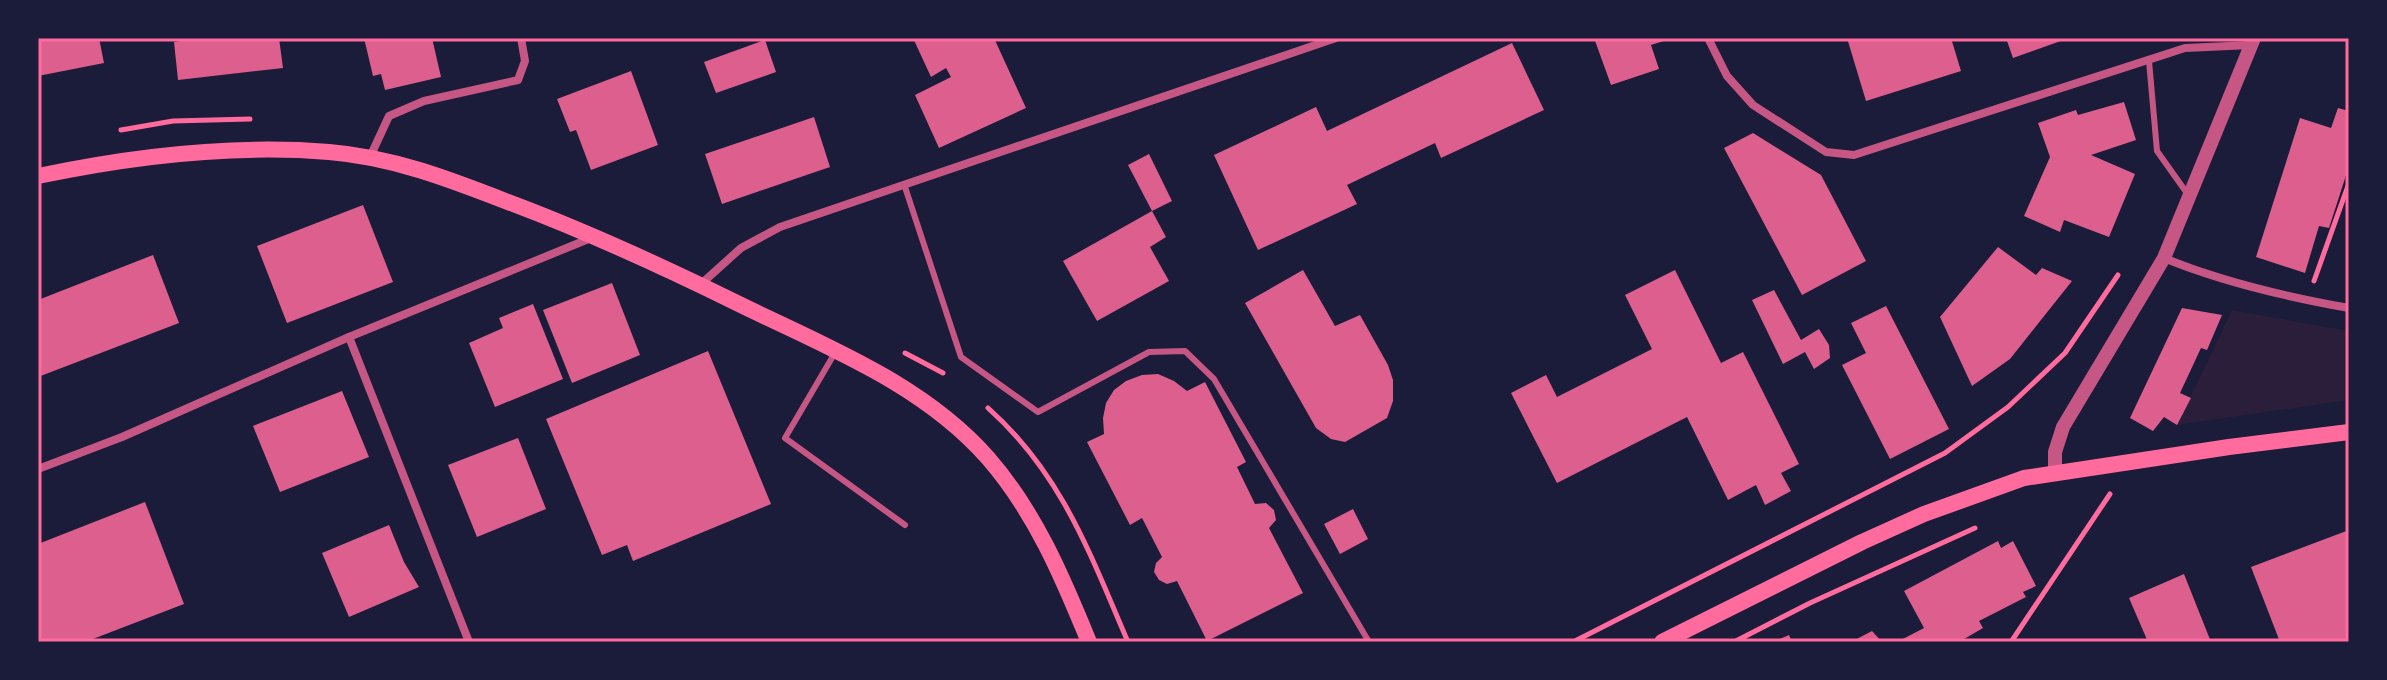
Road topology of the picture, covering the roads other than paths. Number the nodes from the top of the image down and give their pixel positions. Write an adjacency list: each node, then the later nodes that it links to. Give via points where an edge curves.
1 (521, 38): 6 (street, via 525,61 518,80 424,101 389,116)
2 (1336, 38): 8 (street)
3 (1708, 38): 5 (street, via 1727,76 1753,105 1826,152 1854,155)
4 (2252, 42): 5 (street, via 2185,48); 9 (street)
5 (2149, 61): 9 (lane, via 2157,151)
6 (370, 158): 7 (main road, via 282,150 196,152); 10 (main road, via 423,169)
7 (38, 176)
8 (904, 184): 12 (street, via 759,236); 22 (lane, via 961,357 1038,412 1149,352 1185,351 1214,379)
9 (2189, 197): 11 (street)
10 (597, 236): 12 (main road); 14 (street)
11 (2164, 258): 13 (street, via 2307,301); 18 (street, via 2063,427)
12 (701, 285): 15 (main road)
13 (2349, 308)
14 (349, 337): 17 (street); 20 (street)
15 (836, 351): 19 (lane, via 785,438); 21 (main road, via 929,404 987,457 1047,544)
16 (2349, 432): 18 (main road)
17 (38, 469)
18 (2055, 472): 23 (main road, via 1924,514)
19 (905, 525)
20 (469, 642)
21 (1089, 642)
22 (1369, 642)
23 (1662, 642)

